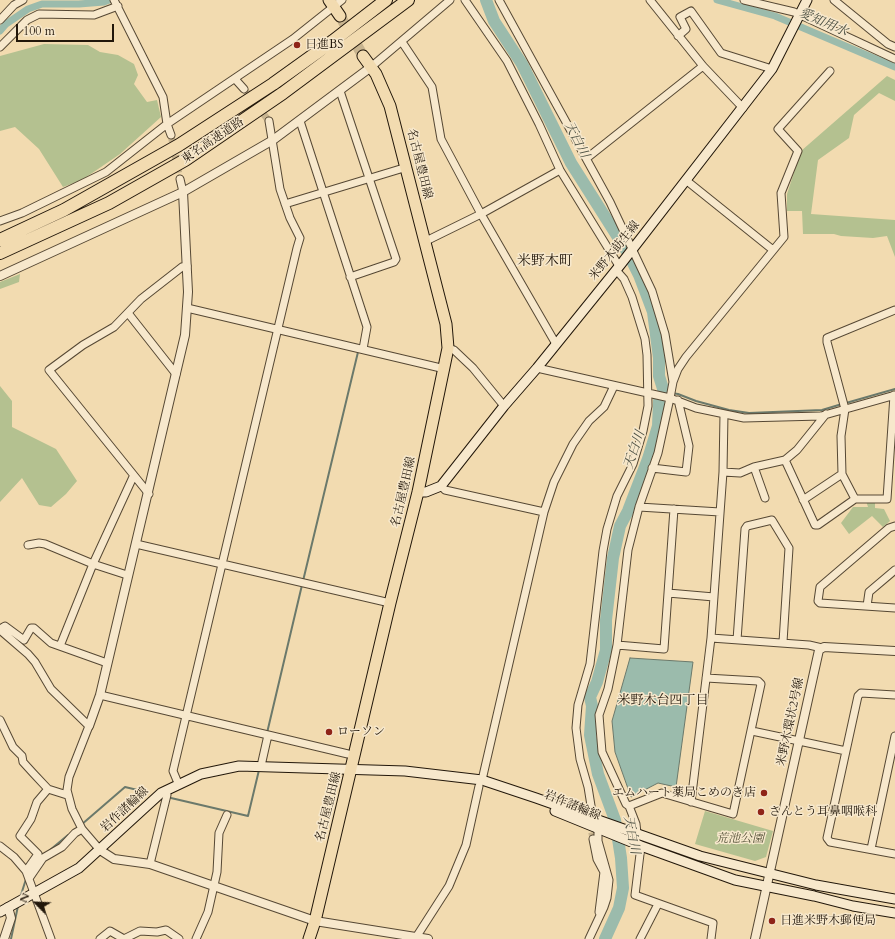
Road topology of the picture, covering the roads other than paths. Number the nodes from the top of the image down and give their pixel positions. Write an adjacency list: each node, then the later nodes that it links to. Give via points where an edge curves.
1 (23, 0): 14 (street, via 14,5)
2 (386, 0): 45 (highway, 東名高速道路, via 273,84 180,145 70,207)
3 (408, 0): 49 (highway, 東名高速道路, via 283,93 185,160 109,203)
4 (450, 0): 16 (street)
5 (465, 0): 36 (street, via 507,61 540,124)
6 (499, 0): 34 (street)
7 (650, 0): 15 (street)
8 (744, 0): 13 (street)
9 (807, 0): 13 (main road, 米野木莇生線)
10 (834, 0): 18 (street)
11 (116, 3): 17 (street, via 94,15 39,14 27,20); 31 (street, via 163,97)
12 (336, 6): 25 (street, via 293,40)
13 (800, 16): 20 (street); 23 (main road, 米野木莇生線)
14 (0, 20)
15 (678, 36): 21 (street); 23 (street, via 686,29 680,17 691,11 721,53)
16 (402, 42): 22 (street); 43 (street, via 432,87 442,139)
17 (0, 47)
18 (895, 47)
19 (363, 56): 22 (main road, 名古屋豊田線)
20 (895, 59)
21 (703, 66): 28 (street); 34 (street)
22 (371, 67): 27 (street); 35 (main road, 名古屋豊田線, via 390,106)
23 (772, 69): 28 (main road, 米野木莇生線)
24 (830, 71): 48 (street, via 778,129 798,151 781,193 784,236)
25 (235, 79): 26 (street); 31 (street)
26 (244, 90)
27 (340, 91): 30 (street); 37 (street)
28 (743, 108): 39 (main road, 米野木莇生線)
29 (269, 121): 33 (street)
30 (300, 121): 33 (street); 41 (street)
31 (167, 124): 32 (street); 44 (street, via 102,174)
32 (171, 135)
33 (273, 140): 40 (street); 42 (street, via 280,189)
34 (587, 158): 47 (street)
35 (407, 167): 37 (street); 46 (main road, 名古屋豊田線)
36 (560, 170): 43 (street); 51 (street)
37 (370, 177): 41 (street); 53 (street, via 396,259 394,262)
38 (180, 179): 40 (street)
39 (686, 180): 47 (main road, 米野木莇生線); 48 (street)
40 (183, 192): 50 (street); 52 (street)
41 (323, 192): 42 (street); 53 (street)
42 (285, 204): 57 (street, via 300,238)
43 (481, 214): 46 (street); 58 (street)
44 (0, 221)
45 (0, 240)
46 (426, 241): 59 (main road, 名古屋豊田線, via 446,324)
47 (632, 250): 51 (main road, 米野木莇生線); 64 (street, via 657,304)
48 (773, 250): 64 (street, via 686,357)
49 (0, 253)
50 (187, 266): 54 (street); 56 (street, via 182,267 141,299)
51 (619, 267): 58 (main road, 米野木莇生線); 66 (street, via 632,297 645,339)
52 (0, 276)
53 (350, 277): 60 (street, via 366,327)
54 (187, 308): 57 (street); 63 (street, via 185,334)
55 (895, 310): 71 (street, via 827,338)
56 (128, 313): 63 (street); 79 (street, via 114,327 82,345 49,370)
57 (278, 330): 60 (street); 94 (street)
58 (556, 344): 61 (main road, 米野木莇生線)
59 (448, 348): 62 (main road, 名古屋豊田線); 70 (street, via 454,350 473,368)
60 (363, 349): 62 (street)
61 (537, 368): 65 (street); 70 (main road, 米野木莇生線)
62 (445, 369): 81 (main road, 名古屋豊田線)
63 (176, 374): 82 (street)
64 (673, 382): 68 (street)
65 (614, 386): 66 (street); 88 (street, via 604,407 589,421 573,444 554,482)
66 (649, 394): 68 (street); 123 (street, via 643,431 633,464 617,496 603,551 590,664 578,704 576,728)
67 (894, 395): 71 (street); 84 (street, via 887,499)
68 (670, 398): 69 (street); 76 (street)
69 (678, 400): 72 (street, via 696,408); 76 (street, via 689,446 686,472)
70 (504, 406): 80 (main road, 米野木莇生線)
71 (845, 410): 73 (street); 78 (street)
72 (724, 414): 73 (street, via 744,418); 77 (street)
73 (826, 414): 74 (street)
74 (786, 460): 75 (street); 85 (street)
75 (754, 467): 77 (street, via 740,473); 83 (street)
76 (652, 468): 86 (street)
77 (723, 472): 89 (street)
78 (842, 474): 84 (street); 85 (street)
79 (133, 477): 82 (street); 93 (street)
80 (441, 486): 81 (main road, via 426,492); 88 (street, via 445,490)
81 (418, 492): 99 (main road, 名古屋豊田線)
82 (148, 494): 91 (street)
83 (765, 498)
84 (855, 499): 85 (street, via 818,525 815,525)
85 (803, 500)
86 (639, 506): 87 (street); 106 (street, via 628,550)
87 (674, 510): 89 (street); 97 (street)
88 (544, 512): 126 (street)
89 (720, 512): 98 (street)
90 (895, 526): 100 (street, via 819,588 820,603)
91 (136, 544): 94 (street); 96 (street)
92 (28, 545): 93 (street, via 45,544)
93 (93, 564): 96 (street); 107 (street)
94 (222, 564): 99 (street); 114 (street)
95 (895, 570): 100 (street, via 869,592)
96 (127, 575): 110 (street)
97 (668, 593): 98 (street); 106 (street, via 664,649)
98 (714, 596): 103 (street)
99 (390, 603): 125 (main road, 名古屋豊田線)
100 (867, 606): 101 (street)
101 (895, 608)
102 (0, 630): 107 (street, via 5,626 24,640 34,628 51,643); 116 (street, via 28,654 51,689)
103 (711, 638): 104 (street); 111 (street)
104 (737, 640): 105 (street); 105 (street, via 745,529 769,519 774,522 789,548)
105 (783, 642): 108 (street)
106 (617, 645): 133 (street, via 610,683 600,708 600,743 606,762)
107 (60, 646): 110 (street)
108 (822, 648): 109 (street); 120 (street, 米野木環状2号線, via 818,653)
109 (895, 651)
110 (107, 663): 113 (street)
111 (706, 678): 117 (street, via 761,684); 131 (street)
112 (895, 695): 121 (street, via 859,694)
113 (100, 696): 114 (street); 116 (street)
114 (186, 716): 118 (street); 127 (street, via 173,771)
115 (0, 720): 128 (street, via 13,746 22,756 23,762)
116 (89, 726): 129 (street, via 69,777)
117 (752, 731): 120 (street); 131 (street, via 733,814)
118 (268, 735): 122 (street); 124 (street)
119 (895, 736): 142 (street)
120 (799, 741): 121 (street); 147 (street, 米野木環状2号線, via 780,832)
121 (846, 751): 142 (street, via 827,838 830,842)
122 (348, 754)
123 (580, 759): 132 (street, via 580,772); 135 (street)
124 (261, 766): 125 (main road, 岩作諸輪線); 127 (main road, 岩作諸輪線, via 216,770)
125 (352, 768): 126 (main road, 岩作諸輪線, via 405,771); 156 (main road, 名古屋豊田線)
126 (480, 783): 135 (main road, 岩作諸輪線); 137 (main road, 岩作諸輪線); 157 (street, via 466,845 449,886)
127 (178, 784): 143 (main road, 岩作諸輪線, via 149,802)
128 (48, 790): 129 (street); 146 (street, via 37,802 31,819 20,836 38,854)
129 (67, 795): 136 (street)
130 (167, 795): 145 (street)
131 (691, 802): 133 (street, via 659,793)
132 (588, 805)
133 (629, 806): 138 (street, via 636,824)
134 (228, 815): 148 (street, via 219,833)
135 (593, 818): 138 (main road, 岩作諸輪線)
136 (82, 829): 143 (street); 146 (street, via 62,847 43,858)
137 (599, 829): 140 (main road, 岩作諸輪線); 155 (street, via 598,841 609,880 607,898)
138 (633, 831): 147 (main road, 岩作諸輪線, via 700,856)
139 (593, 839): 155 (street, via 597,859 604,872)
140 (637, 844): 149 (main road, 岩作諸輪線, via 735,880); 152 (street, via 635,895)
141 (0, 846): 146 (street, via 14,857)
142 (871, 849): 144 (street)
143 (100, 850): 145 (street, via 114,859); 150 (main road, 岩作諸輪線, via 79,868)
144 (895, 854)
145 (150, 864): 148 (street)
146 (28, 874): 150 (street)
147 (768, 874): 149 (street, 米野木環状2号線); 151 (main road, 岩作諸輪線)
148 (214, 886): 156 (street); 162 (street, via 208,912)
149 (766, 886): 154 (main road, 岩作諸輪線); 168 (street, 米野木環状2号線)
150 (34, 894): 153 (main road, 岩作諸輪線); 159 (street)
151 (895, 899)
152 (658, 904): 166 (street); 167 (street, via 713,922)
153 (4, 909): 158 (street, via 11,918)
154 (895, 913)
155 (598, 918): 165 (street)
156 (316, 921): 157 (street); 163 (main road, 名古屋豊田線)
157 (416, 938): 164 (street)
158 (4, 939)
159 (51, 939)
160 (100, 939): 161 (street, via 110,931 124,939 140,931 166,930)
161 (178, 939)
162 (196, 939)
163 (309, 939)
164 (428, 939)
165 (588, 939)
166 (640, 939)
167 (711, 939)
168 (755, 939)

